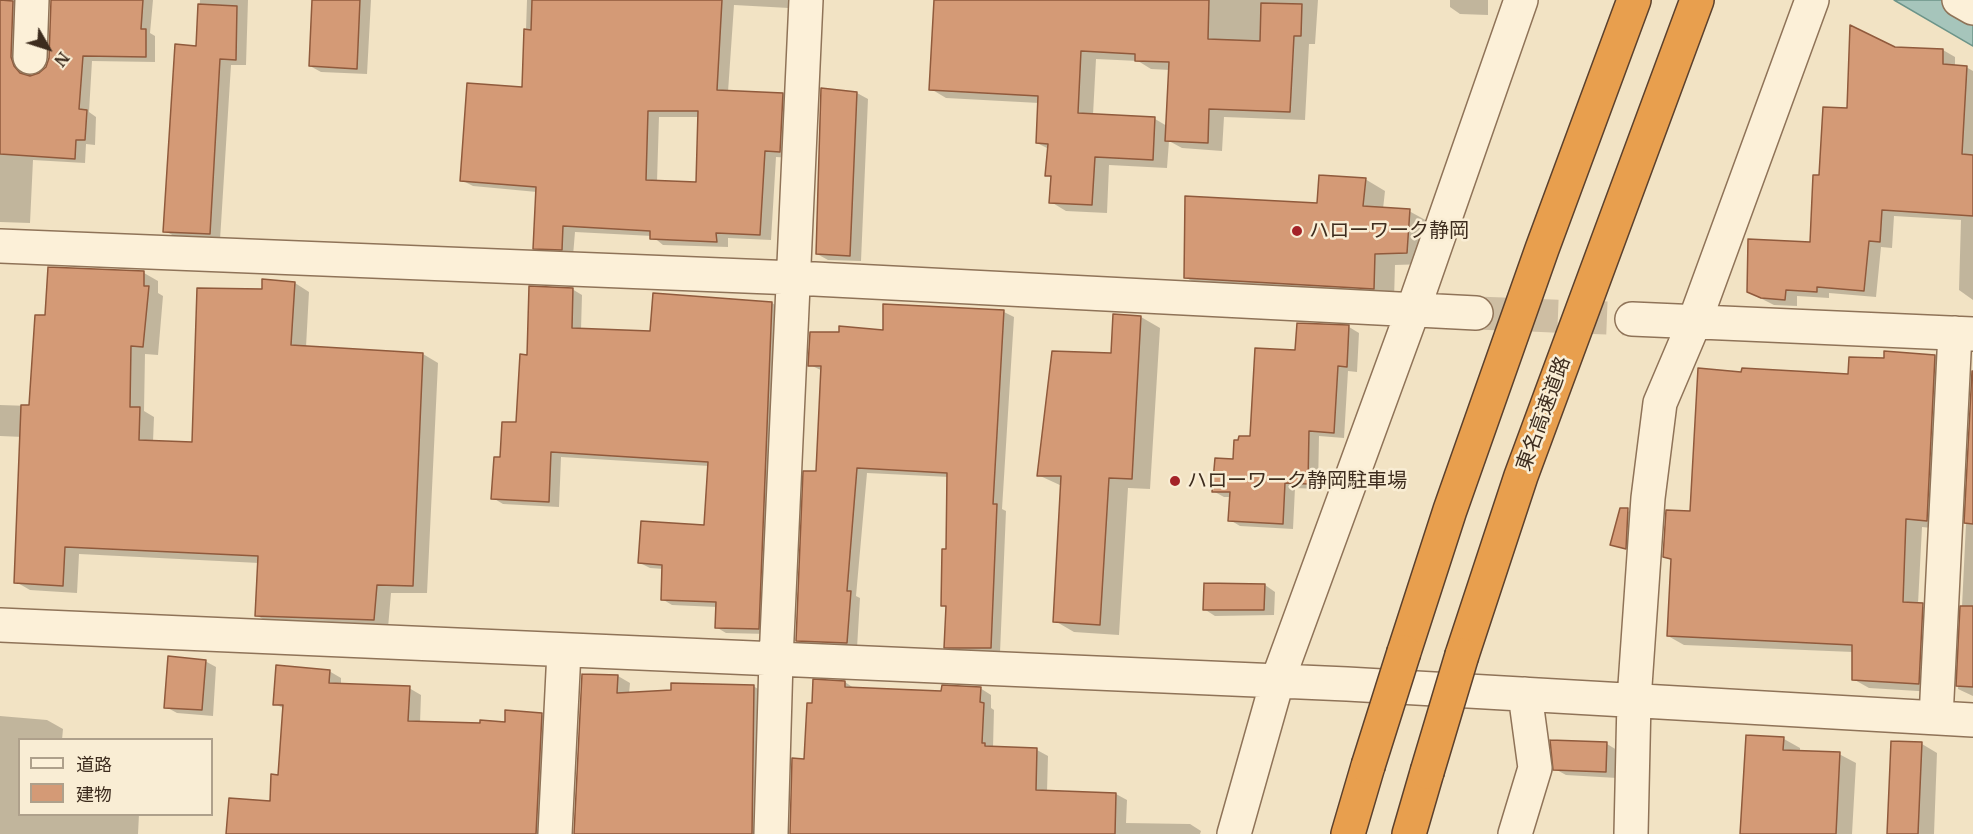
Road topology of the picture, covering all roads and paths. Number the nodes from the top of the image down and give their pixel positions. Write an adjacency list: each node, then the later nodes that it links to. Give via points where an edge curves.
1 (32, 0): 9 (street)
2 (806, 0): 11 (street)
3 (1521, 0): 12 (street)
4 (1634, 0): 28 (highway, bridge, via 1450,510)
5 (1697, 0): 29 (highway, 東名高速道路, bridge, via 1521,476)
6 (1812, 0): 15 (street)
7 (1959, 0): 8 (street)
8 (1973, 8)
9 (30, 57)
10 (0, 246): 11 (street)
11 (795, 278): 12 (street); 19 (street)
12 (1413, 310): 13 (street); 20 (street)
13 (1476, 313)
14 (1632, 319): 15 (street)
15 (1694, 323): 16 (street); 22 (street, via 1660,403 1647,498)
16 (1964, 333): 23 (street)
17 (0, 624): 18 (street)
18 (564, 651): 19 (street); 25 (street)
19 (776, 660): 20 (street); 26 (street)
20 (1277, 682): 21 (street); 27 (street)
21 (1525, 694): 22 (street); 30 (street, via 1535,768)
22 (1634, 700): 23 (street); 31 (street)
23 (1936, 718): 24 (street)
24 (1973, 720)
25 (555, 834)
26 (771, 834)
27 (1234, 834)
28 (1348, 834)
29 (1408, 834)
30 (1515, 834)
31 (1631, 834)

